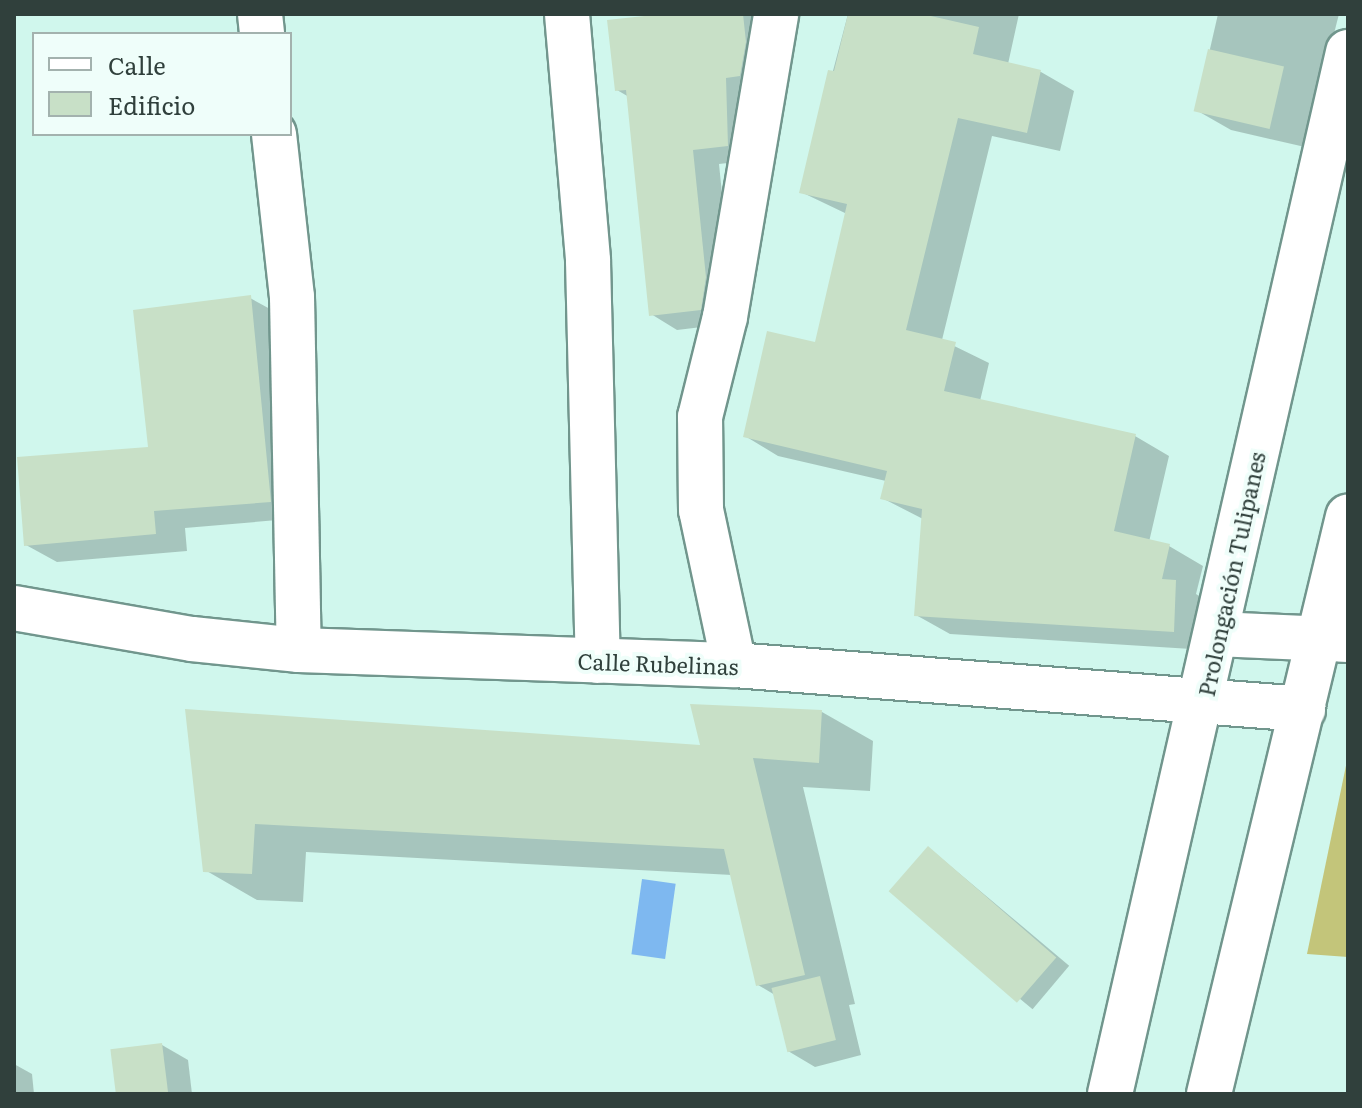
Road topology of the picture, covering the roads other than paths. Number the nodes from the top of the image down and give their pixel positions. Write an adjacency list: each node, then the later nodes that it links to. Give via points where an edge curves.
1 (567, 14): 11 (street, via 588,261)
2 (776, 14): 12 (street, via 725,317 700,417 701,510)
3 (1348, 52): 4 (street, Prolongación Tulipanes)
4 (1342, 101): 8 (street, Prolongación Tulipanes)
5 (274, 136): 10 (street, via 292,297)
6 (1348, 517): 9 (street)
7 (14, 608): 10 (street, Calle Rubelinas, via 192,639)
8 (1216, 634): 9 (street); 13 (street, Prolongación Tulipanes)
9 (1334, 639): 14 (street)
10 (299, 650): 11 (street, Calle Rubelinas)
11 (598, 661): 12 (street, Calle Rubelinas)
12 (734, 665): 13 (street, Calle Rubelinas)
13 (1203, 699): 14 (street, Calle Rubelinas); 15 (street, Prolongación Tulipanes)
14 (1303, 709): 16 (street)
15 (1110, 1094)
16 (1209, 1094)

